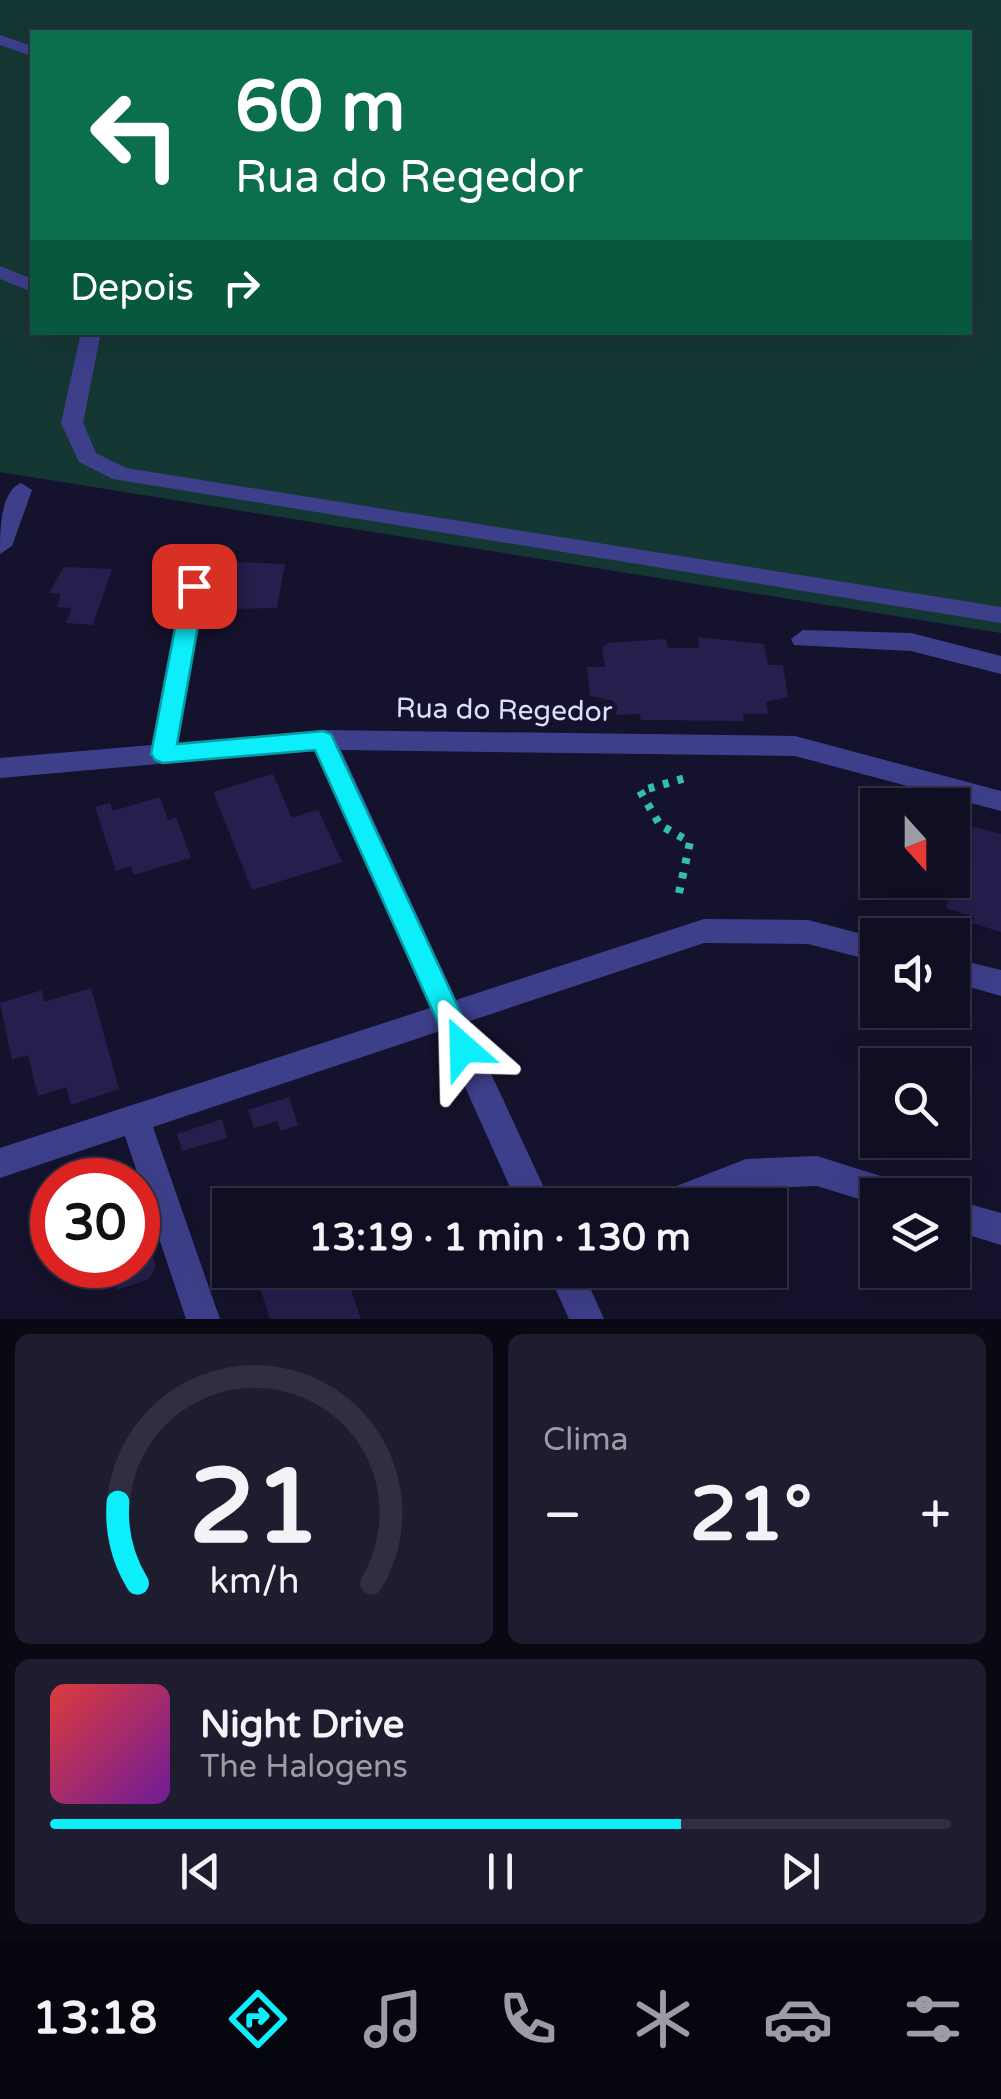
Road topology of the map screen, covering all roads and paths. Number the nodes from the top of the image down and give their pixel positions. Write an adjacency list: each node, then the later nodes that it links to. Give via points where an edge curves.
1 (0, 40): 2 (street)
2 (30, 50)
3 (0, 272): 4 (street)
4 (30, 285)
5 (90, 335): 9 (street, via 72,423 86,457 121,474)
6 (21, 490): 7 (street)
7 (0, 546)
8 (194, 586): 14 (street)
9 (1001, 615)
10 (802, 639): 11 (street, via 912,642)
11 (1001, 665)
12 (323, 740): 13 (street, Rua do Regedor); 14 (street, Rua do Regedor); 21 (street)
13 (733, 745): 16 (street, Rua do Regedor, via 795,746); 17 (path, via 710,771 640,791 660,826 690,842)
14 (163, 754): 15 (street, Rua do Regedor)
15 (0, 768)
16 (1001, 801)
17 (679, 893)
18 (860, 945): 21 (street, via 808,932 704,931)
19 (970, 975): 20 (street)
20 (1001, 983)
21 (449, 1016): 22 (street); 25 (street)
22 (135, 1120): 23 (street); 30 (street)
23 (0, 1163)
24 (860, 1184): 26 (street, via 817,1170 746,1174)
25 (527, 1188)
26 (711, 1188)
27 (970, 1220): 28 (street)
28 (1001, 1229)
29 (572, 1288): 31 (street)
30 (203, 1319)
31 (587, 1319)

